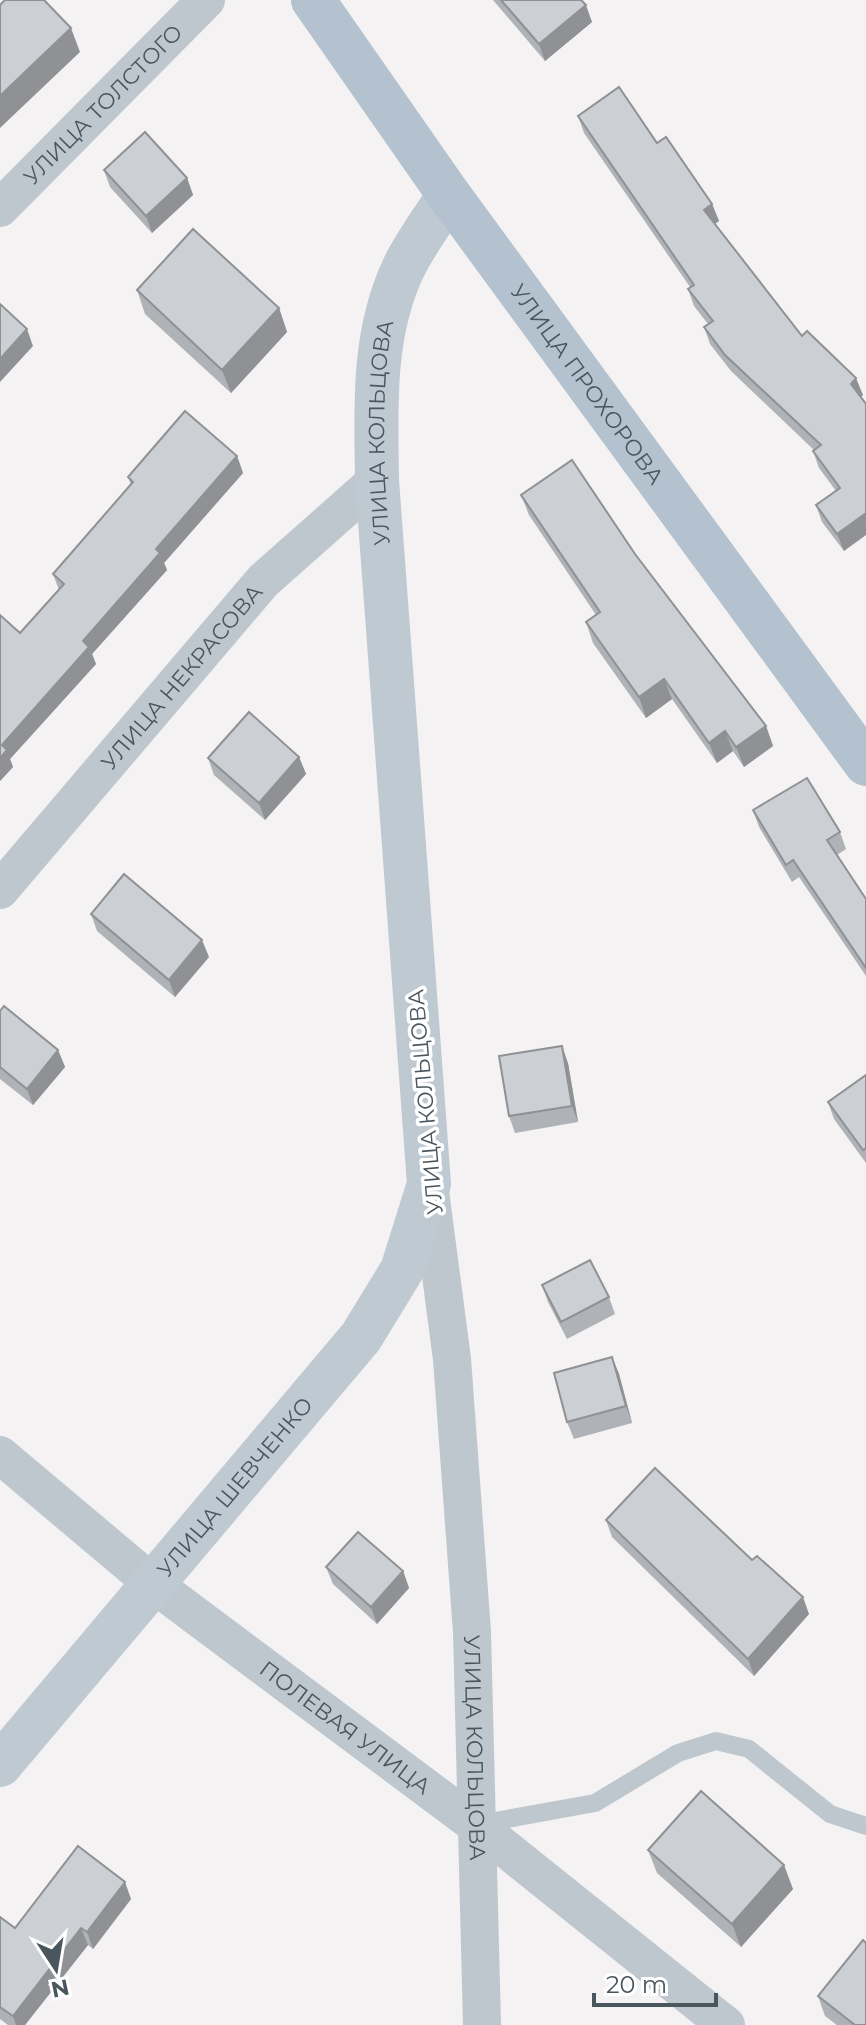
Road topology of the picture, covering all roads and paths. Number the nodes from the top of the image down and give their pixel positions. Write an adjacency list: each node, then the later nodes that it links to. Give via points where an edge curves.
1 (206, 0): 4 (street, УЛИЦА ТОЛСТОГО)
2 (313, 0): 3 (main road, УЛИЦА ПРОХОРОВА)
3 (449, 195): 5 (main road, УЛИЦА КОЛЬЦОВА, via 403,268 384,322 375,390); 6 (main road, УЛИЦА ПРОХОРОВА)
4 (0, 208)
5 (377, 480): 7 (street, УЛИЦА НЕКРАСОВА, via 263,581); 8 (main road, УЛИЦА КОЛЬЦОВА)
6 (866, 764)
7 (0, 890)
8 (429, 1184): 10 (main road, УЛИЦА ШЕВЧЕНКО, via 402,1270 361,1337); 12 (street, УЛИЦА КОЛЬЦОВА, via 452,1359 472,1632)
9 (0, 1455): 10 (street, ПОЛЕВАЯ УЛИЦА)
10 (152, 1583): 11 (main road, УЛИЦА ШЕВЧЕНКО); 12 (street, ПОЛЕВАЯ УЛИЦА)
11 (0, 1765)
12 (476, 1825): 13 (lane, via 595,1803 678,1753 716,1741 749,1749 830,1814); 14 (street, ПОЛЕВАЯ УЛИЦА); 15 (street, УЛИЦА КОЛЬЦОВА)
13 (866, 1826)
14 (713, 2021)
15 (482, 2025)

